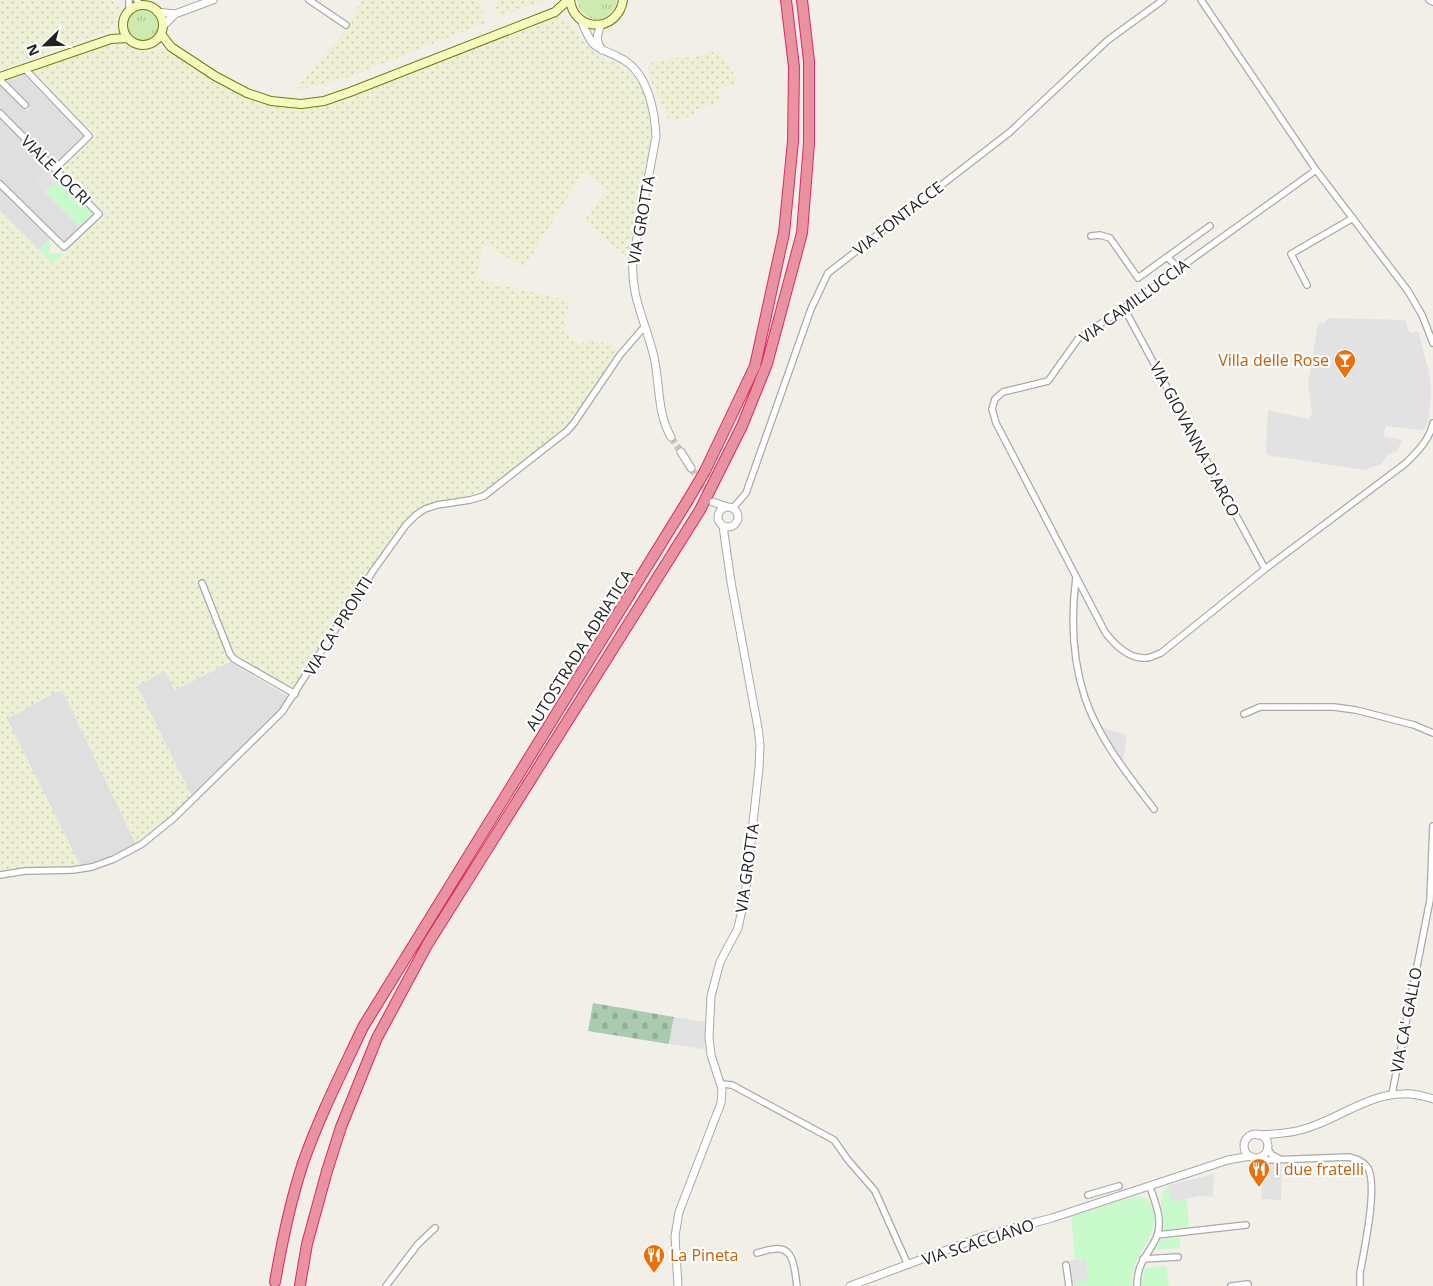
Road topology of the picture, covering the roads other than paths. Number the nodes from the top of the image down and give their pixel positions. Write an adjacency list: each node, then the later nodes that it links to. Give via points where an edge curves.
1 (129, 0): 13 (street)
2 (213, 0): 17 (street)
3 (309, 0): 20 (street)
4 (569, 0): 15 (main road); 16 (main road)
5 (623, 0): 21 (main road, via 617,15)
6 (786, 0): 83 (highway, AUTOSTRADA ADRIATICA, via 794,67 793,141 784,234 755,366 688,500 363,1028 303,1163 282,1241)
7 (802, 0): 84 (highway, AUTOSTRADA ADRIATICA, via 809,61 809,143 802,233 767,364 742,426 700,510 427,945 377,1038 327,1171 307,1244)
8 (1163, 0): 48 (street, VIA FONTACCE, via 1108,40 1010,132 828,273 811,309 746,493)
9 (1201, 0): 33 (street)
10 (1429, 0): 11 (street)
11 (1433, 2)
12 (138, 3): 13 (main road); 14 (main road)
13 (129, 10): 19 (main road)
14 (158, 12): 17 (street); 22 (main road)
15 (555, 12): 16 (main road); 26 (main road, via 350,92 324,101 301,104 271,101 247,93)
16 (574, 13): 18 (main road)
17 (175, 14): 22 (street)
18 (582, 20): 21 (main road); 27 (street, VIA GROTTA, via 588,38)
19 (123, 23): 23 (main road); 24 (main road)
20 (346, 25)
21 (601, 25): 27 (street, via 597,41)
22 (162, 30): 25 (main road); 26 (main road)
23 (128, 38): 24 (main road); 25 (main road, via 138,44)
24 (111, 39): 28 (main road)
25 (149, 44): 26 (main road)
26 (171, 47)
27 (604, 52): 42 (street, VIA GROTTA, via 625,61 640,75 655,120 654,146 632,275)
28 (24, 68): 29 (main road); 32 (street, via 90,136)
29 (0, 79): 30 (street)
30 (25, 105)
31 (0, 114): 32 (street, VIALE LOCRI)
32 (55, 170): 34 (street, VIALE LOCRI, via 99,214 64,247)
33 (1316, 170): 35 (street); 39 (street, VIA CAMILLUCCIA)
34 (0, 184)
35 (1353, 218): 40 (street, via 1291,254); 43 (street, via 1408,291)
36 (1210, 226): 38 (street)
37 (1091, 236): 38 (street, via 1110,238 1138,278)
38 (1167, 257): 39 (street)
39 (1179, 268): 41 (street, VIA CAMILLUCCIA)
40 (1307, 285)
41 (1124, 308): 51 (street, VIA GIOVANNA D'ARCO); 52 (street, VIA CAMILLUCCIA, via 1078,339 1048,381 1004,392 994,398 992,409 996,423)
42 (644, 326): 45 (street, VIA GROTTA, via 654,356 662,416); 54 (street, VIA CA' PRONTI, via 567,431 484,496 425,509 406,525 368,578)
43 (1433, 343)
44 (1433, 423): 51 (street, VIA CAMILLUCCIA, via 1421,448 1406,463)
45 (671, 436)
46 (681, 452): 47 (street)
47 (691, 468)
48 (730, 508): 49 (street, via 722,509); 49 (street, via 713,502); 50 (street, via 737,513 737,522 729,527)
49 (718, 514): 50 (street)
50 (723, 526): 60 (street, VIA GROTTA, via 760,745 745,896 738,928 720,962 711,996 709,1038)
51 (1265, 569): 52 (street, VIA CAMILLUCCIA, via 1162,653 1145,658 1116,647)
52 (1076, 577): 57 (street, via 1072,605 1073,635 1085,699 1120,764)
53 (202, 584): 54 (street, via 234,659)
54 (295, 694): 59 (street, VIA CA' PRONTI, via 265,730 174,818 142,844 92,867)
55 (1244, 714): 56 (street, via 1260,707 1334,707 1414,725)
56 (1433, 733)
57 (1154, 809)
58 (1433, 826): 61 (street, VIA CA' GALLO, via 1430,900)
59 (0, 875)
60 (721, 1084): 81 (street, via 732,1085 834,1140 875,1191); 86 (street, VIA GROTTA, via 721,1103 679,1212 675,1236)
61 (1392, 1094): 62 (street, VIA SCACCIANO); 63 (street, VIA SCACCIANO)
62 (1433, 1099)
63 (1286, 1133): 64 (street, VIA SCACCIANO); 66 (street, VIA SCACCIANO)
64 (1258, 1135): 65 (street, VIA SCACCIANO, via 1250,1136); 66 (street, via 1265,1139)
65 (1244, 1143): 67 (street, via 1245,1150); 69 (street, VIA SCACCIANO)
66 (1267, 1148): 67 (street, VIA SCACCIANO, via 1264,1154); 68 (street)
67 (1254, 1157): 68 (street); 69 (street, VIA SCACCIANO)
68 (1280, 1159): 93 (street, via 1349,1157 1360,1160 1369,1170 1373,1189)
69 (1228, 1160): 71 (street, VIA SCACCIANO)
70 (1119, 1186): 72 (street)
71 (1150, 1186): 74 (street, VIA SCACCIANO); 77 (street, via 1157,1206)
72 (1104, 1190): 73 (street); 74 (street)
73 (1088, 1195)
74 (1108, 1200): 81 (street, VIA SCACCIANO, via 984,1236)
75 (1246, 1225): 77 (street)
76 (436, 1228): 85 (street, via 418,1244)
77 (1157, 1235): 80 (street)
78 (757, 1253): 87 (street, via 779,1248 788,1252)
79 (1178, 1257): 80 (street)
80 (1142, 1259): 90 (street)
81 (908, 1265): 88 (street, VIA SCACCIANO)
82 (1066, 1265): 89 (street)
83 (275, 1282)
84 (300, 1285)
85 (386, 1286)
86 (678, 1286)
87 (797, 1286)
88 (850, 1286)
89 (1069, 1286)
90 (1137, 1286)
91 (1231, 1286): 92 (street)
92 (1248, 1286)
93 (1360, 1286)

